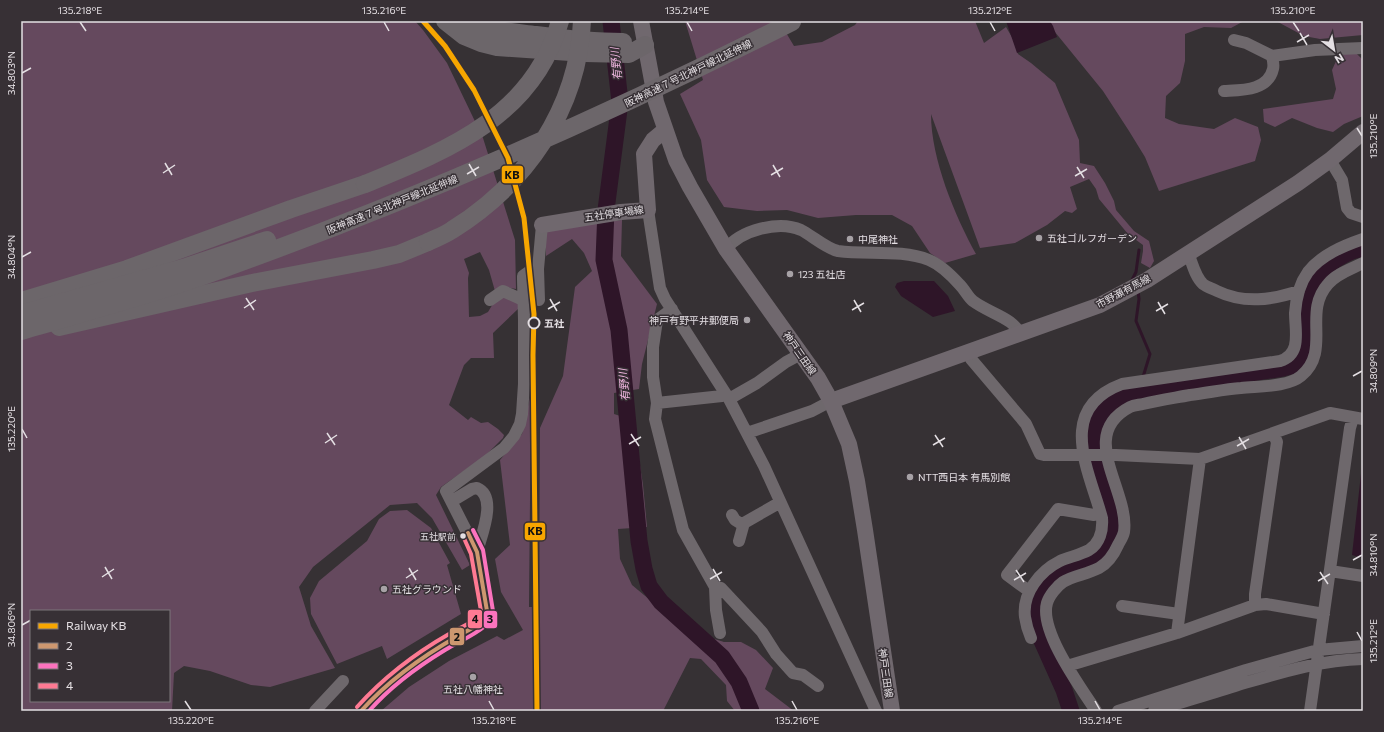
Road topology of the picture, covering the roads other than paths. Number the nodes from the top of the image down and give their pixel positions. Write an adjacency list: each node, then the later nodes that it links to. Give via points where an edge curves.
1 (445, 21): 9 (highway, via 464,36 497,47)
2 (470, 21): 9 (highway, via 490,29 568,39)
3 (560, 21): 29 (highway, bridge, via 547,56 521,93 499,115 449,148 365,184 127,269)
4 (582, 21): 32 (highway, bridge, via 573,76 549,134 501,192 480,211 451,231 399,254 252,283 71,325)
5 (641, 21): 10 (main road, 神戸三田線)
6 (768, 21): 31 (highway, 阪神高速７号北神戸線北延伸線, bridge, via 516,143 431,177 231,252)
7 (793, 22): 32 (highway, 阪神高速７号北神戸線北延伸線, bridge, via 557,134 353,220 223,269)
8 (1234, 40): 12 (street)
9 (585, 47): 10 (highway)
10 (634, 47): 14 (main road, 神戸三田線)
11 (1363, 48): 12 (street, via 1315,50)
12 (1272, 56): 13 (street, via 1273,68 1269,78 1263,83 1256,88)
13 (1224, 91)
14 (664, 130): 17 (main road, 五社停車場線, via 653,140 644,154); 21 (main road, 神戸三田線, via 686,180)
15 (1363, 132): 16 (main road, 市野瀬有馬線)
16 (1330, 160): 18 (street, via 1342,180 1347,208 1351,213); 22 (main road, 市野瀬有馬線)
17 (648, 210): 19 (main road, 五社停車場線, via 577,218); 30 (street, via 660,288)
18 (1363, 217)
19 (542, 225): 24 (street)
20 (1363, 239): 25 (street, via 1324,256 1308,272)
21 (726, 249): 33 (street, via 742,235 781,225 802,231 836,251 909,255 929,260 960,284 972,300 1010,322); 35 (main road, 神戸三田線)
22 (1188, 253): 25 (street, via 1203,284 1229,296 1240,299 1272,299); 33 (main road, 市野瀬有馬線, via 1147,280 1100,305)
23 (1363, 263): 43 (street, via 1341,273 1328,283 1319,296 1316,309 1316,356 1299,378 1282,384 1229,389 1131,406 1118,415 1109,427)
24 (538, 269): 27 (street, via 523,276); 28 (street)
25 (1299, 291): 42 (street, via 1295,313 1296,345 1290,356 1280,361 1129,383 1110,389 1094,403 1085,418 1081,435)
26 (490, 300): 27 (street, via 503,291)
27 (524, 300): 45 (street, via 524,384 522,414 517,430 510,443)
28 (538, 300)
29 (21, 301)
30 (672, 309): 36 (street); 38 (street, via 657,320 655,331 653,377)
31 (21, 314)
32 (21, 332)
33 (1021, 333): 34 (main road, 市野瀬有馬線)
34 (968, 352): 37 (main road, 市野瀬有馬線); 42 (street, via 971,359 1026,424 1040,454)
35 (801, 354): 36 (street, via 757,383); 37 (main road, 神戸三田線)
36 (727, 396): 38 (street); 40 (street)
37 (831, 401): 40 (street, via 812,411); 73 (main road, 神戸三田線, via 849,444 855,467)
38 (657, 403): 54 (street, via 655,419 683,530)
39 (1358, 418): 41 (street, via 1330,413); 52 (street, via 1350,428)
40 (747, 432): 46 (street)
41 (1274, 433): 44 (street); 56 (street, via 1277,442)
42 (1085, 456): 43 (street); 47 (street)
43 (1104, 456): 44 (street); 67 (street, via 1122,506 1123,535 1109,560 1100,568 1063,582 1052,593 1047,603 1046,618)
44 (1200, 459): 58 (street)
45 (449, 496): 51 (street); 51 (street, via 477,488 484,494 487,517)
46 (779, 503): 49 (street); 72 (street)
47 (1100, 511): 55 (street, via 1103,525 1095,544 1089,550 1053,565 1036,580); 55 (street, via 1094,515 1058,509 1007,575)
48 (732, 515): 49 (street)
49 (743, 525): 50 (street)
50 (738, 541)
51 (477, 552): 71 (street, via 487,611 483,620 410,665)
52 (1330, 571): 53 (street); 59 (street)
53 (1363, 576)
54 (715, 586): 60 (street); 69 (street, via 721,588 762,632 776,654 793,673 803,675)
55 (1030, 591): 62 (street, via 1025,616)
56 (1254, 604): 59 (street); 61 (street)
57 (1122, 606): 58 (street)
58 (1179, 614): 61 (street)
59 (1324, 614): 64 (street)
60 (720, 633)
61 (1177, 633): 67 (street)
62 (1031, 638)
63 (1363, 646): 64 (street)
64 (1318, 650): 66 (street); 75 (street)
65 (1363, 659): 66 (street)
66 (1316, 664): 76 (street, via 1284,671); 77 (street)
67 (1067, 666): 74 (street)
68 (343, 681): 70 (street)
69 (818, 686)
70 (315, 711)
71 (361, 711)
72 (876, 711)
73 (892, 711)
74 (1096, 711)
75 (1118, 711)
76 (1154, 711)
77 (1310, 711)

